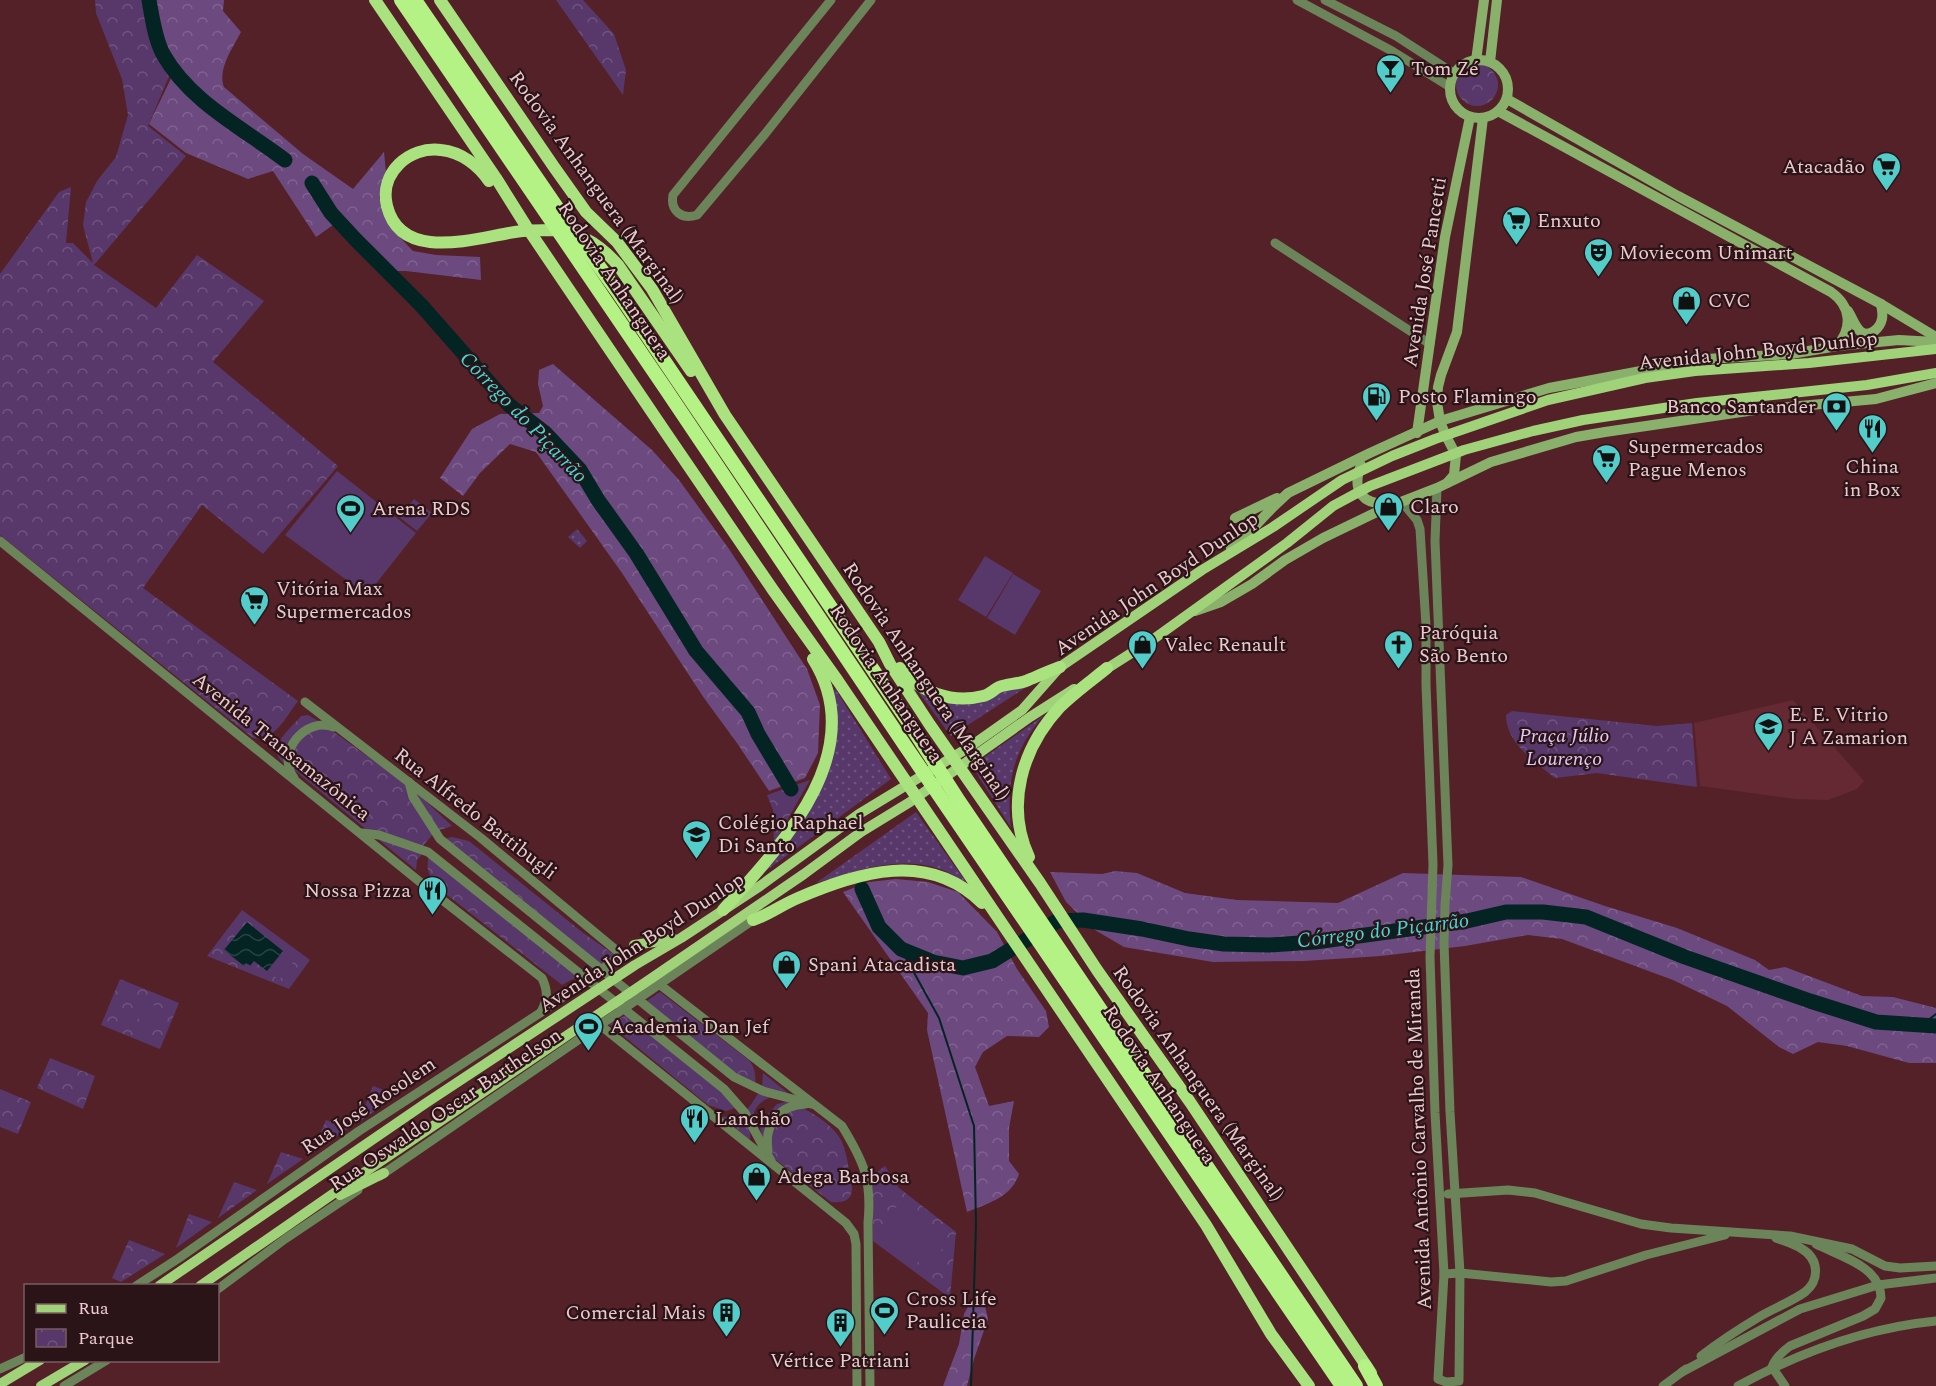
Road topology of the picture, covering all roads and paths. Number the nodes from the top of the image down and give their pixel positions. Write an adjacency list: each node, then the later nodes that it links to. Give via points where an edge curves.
1 (375, 0): 19 (highway)
2 (401, 0): 49 (highway, Rodovia Anhanguera, via 904,744)
3 (416, 0): 49 (highway, Rodovia Anhanguera, via 907,720)
4 (440, 0): 30 (highway, Rodovia Anhanguera (Marginal), via 586,212 617,242 652,289)
5 (831, 0): 6 (street, via 672,195 673,206 681,215 697,215)
6 (871, 0)
7 (1297, 0): 14 (street)
8 (1325, 0): 13 (street, via 1396,36)
9 (1484, 0): 11 (main road)
10 (1497, 0): 12 (main road)
11 (1476, 61): 12 (main road); 13 (main road, via 1465,64)
12 (1490, 62): 15 (main road, via 1505,76)
13 (1455, 74): 14 (main road)
14 (1450, 87): 17 (main road, via 1455,105)
15 (1507, 99): 16 (main road); 21 (main road)
16 (1498, 111): 18 (main road); 22 (main road, via 1831,292)
17 (1470, 117): 18 (main road); 25 (main road, Avenida José Pancetti, via 1445,237)
18 (1483, 118): 31 (main road, Avenida José Pancetti, via 1457,332 1438,387)
19 (526, 226): 30 (highway, via 483,172 462,156 440,150 415,153 398,164 385,192 390,217 400,230 423,241 442,244 558,230 589,240 610,256); 40 (highway)
20 (1275, 243): 25 (street)
21 (1881, 304): 22 (main road, via 1881,324 1868,334 1862,333); 23 (main road)
22 (1846, 309): 26 (main road, via 1845,334)
23 (1936, 337)
24 (1936, 342): 26 (main road, via 1899,340)
25 (1430, 344): 32 (main road, Avenida José Pancetti)
26 (1837, 346): 31 (main road, via 1791,354 1706,359 1559,386)
27 (1936, 349): 39 (main road, Avenida John Boyd Dunlop, via 1695,371 1548,400 1435,439 1342,480)
28 (1936, 373): 41 (main road, Avenida John Boyd Dunlop, via 1583,420 1464,450 1370,486 1333,506)
29 (1936, 383): 34 (main road, via 1876,399 1755,410 1576,437 1491,462)
30 (725, 415): 42 (highway, Rodovia Anhanguera (Marginal))
31 (1440, 421): 32 (main road); 34 (main road, Avenida José Pancetti, via 1456,455 1454,475)
32 (1417, 433): 33 (main road)
33 (1370, 453): 35 (main road); 36 (main road, via 1360,466 1360,491 1368,502)
34 (1442, 486): 36 (main road); 67 (street, Avenida Antônio Carvalho de Miranda, via 1435,517 1448,866 1444,943 1446,1032)
35 (1288, 493): 37 (main road); 39 (main road, via 1241,541)
36 (1402, 502): 41 (main road, via 1323,538 1221,602); 66 (street, Avenida Antônio Carvalho de Miranda, via 1417,520 1421,542)
37 (1235, 518)
38 (0, 541): 47 (street, Avenida Transamazônica)
39 (1202, 570): 43 (main road, Avenida John Boyd Dunlop)
40 (773, 590): 53 (highway, via 828,688 831,745 820,780 797,817); 55 (highway)
41 (1185, 615): 44 (main road, Avenida John Boyd Dunlop)
42 (879, 642): 43 (highway, via 915,683 950,697 985,696); 52 (highway, Rodovia Anhanguera (Marginal), via 930,725)
43 (1060, 667): 53 (main road, Avenida John Boyd Dunlop, via 1022,710 859,814)
44 (1107, 668): 51 (main road, Avenida John Boyd Dunlop); 52 (highway, via 1056,712 1026,762 1018,794 1018,823)
45 (306, 702): 46 (street, Rua Alfredo Battibugli)
46 (347, 734): 47 (street, via 326,724 303,731 290,750 291,773); 48 (street, Rua Alfredo Battibugli)
47 (298, 783): 50 (street, Avenida Transamazônica)
48 (409, 783): 58 (street, Rua Alfredo Battibugli); 63 (street, via 413,797 440,839 734,1077 763,1091)
49 (955, 806): 60 (highway, Rodovia Anhanguera)
50 (362, 833): 61 (street, Avenida Transamazônica, via 542,978 547,994); 64 (street, via 379,834 428,852 723,1089 745,1113)
51 (804, 874): 54 (main road); 68 (main road, Avenida John Boyd Dunlop)
52 (1040, 883): 86 (highway, Rodovia Anhanguera (Marginal))
53 (723, 910): 56 (main road, Avenida John Boyd Dunlop)
54 (753, 920): 55 (highway, via 852,878 905,869 936,874 959,885 978,898); 59 (street, Rua Oswaldo Oscar Barthelson)
55 (1005, 928): 90 (highway, via 1206,1225 1271,1334)
56 (681, 938): 57 (main road); 77 (main road, Avenida John Boyd Dunlop, via 426,1103)
57 (634, 945)
58 (622, 955): 61 (street, Rua José Rosolem)
59 (659, 984): 62 (street, Rua Oswaldo Oscar Barthelson); 63 (street)
60 (1080, 991): 96 (highway, Rodovia Anhanguera); 97 (highway, Rodovia Anhanguera)
61 (540, 1013): 76 (street, Rua José Rosolem, via 403,1101)
62 (600, 1025): 64 (street); 65 (street, Rua Oswaldo Oscar Barthelson)
63 (811, 1104): 64 (street, via 797,1104 776,1115 767,1136); 95 (street, via 842,1126 868,1177)
64 (771, 1161): 94 (street, via 846,1222 854,1234)
65 (384, 1173): 68 (main road); 80 (street, Rua Oswaldo Oscar Barthelson)
66 (1440, 1194): 67 (street); 74 (street, Avenida Antônio Carvalho de Miranda)
67 (1454, 1194): 69 (street, via 1536,1193 1641,1224); 73 (street, Avenida Antônio Carvalho de Miranda)
68 (305, 1212): 78 (main road, Avenida John Boyd Dunlop)
69 (1736, 1232): 70 (street); 73 (street, via 1566,1281)
70 (1769, 1235): 71 (street); 89 (street, via 1807,1253 1815,1266 1814,1282 1804,1293 1720,1341)
71 (1806, 1239): 72 (street, via 1852,1250 1885,1266); 79 (street, via 1866,1269)
72 (1936, 1266)
73 (1460, 1273): 74 (street); 74 (street, Avenida Antônio Carvalho de Miranda, via 1459,1381 1446,1382 1438,1379)
74 (1444, 1274)
75 (1936, 1278): 79 (street)
76 (139, 1284)
77 (162, 1284)
78 (203, 1284)
79 (1878, 1285): 87 (street, via 1881,1298 1875,1309 1790,1346); 89 (street, via 1800,1309)
80 (219, 1287)
81 (1936, 1321): 87 (street, via 1869,1333)
82 (24, 1358): 88 (street)
83 (37, 1362): 91 (main road)
84 (82, 1362): 92 (main road)
85 (104, 1362): 93 (street)
86 (1365, 1366): 98 (highway)
87 (1772, 1367): 100 (street); 101 (street)
88 (0, 1369)
89 (1682, 1372): 99 (street)
90 (1306, 1383)
91 (0, 1384)
92 (41, 1386)
93 (64, 1386)
94 (856, 1386)
95 (870, 1386)
96 (1342, 1386)
97 (1356, 1386)
98 (1380, 1386)
99 (1663, 1386)
100 (1738, 1386)
101 (1785, 1386)

